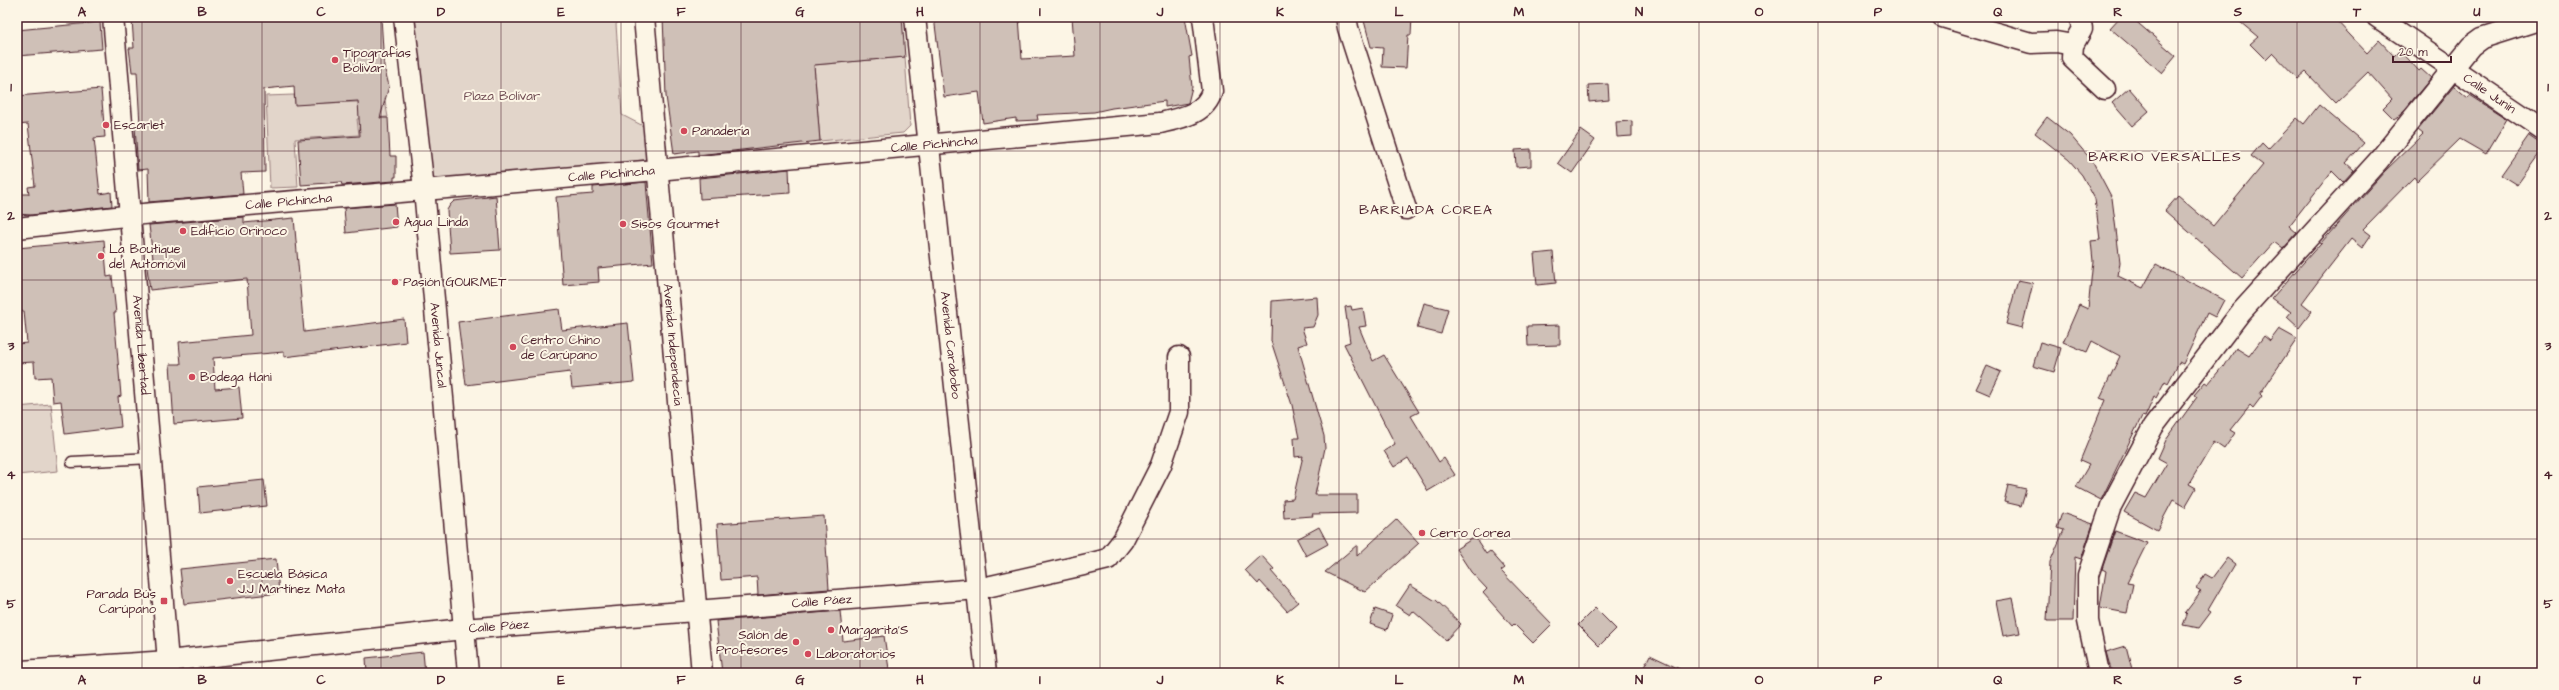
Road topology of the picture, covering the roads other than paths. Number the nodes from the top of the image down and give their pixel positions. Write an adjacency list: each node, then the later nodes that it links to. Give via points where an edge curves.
1 (113, 17): 19 (street, Avenida Libertad)
2 (404, 17): 17 (street, Avenida Juncal)
3 (644, 17): 16 (street, Avenida Independecia)
4 (915, 17): 15 (street, Avenida Carabobo)
5 (1203, 17): 15 (street, Calle Pichincha, via 1212,91 1210,100 1204,107 1189,115 1160,123)
6 (1346, 17): 18 (street)
7 (1942, 17): 11 (street, via 2031,43)
8 (2080, 17): 11 (street, via 2082,29)
9 (2377, 17): 12 (street, Calle Junin)
10 (2542, 20): 12 (street, via 2482,38 2471,46)
11 (2073, 44): 13 (street, via 2072,58)
12 (2455, 68): 14 (street, Calle Junin); 32 (street, via 2379,160 2241,312 2153,426 2111,506 2088,575 2088,621)
13 (2104, 90)
14 (2542, 129)
15 (928, 145): 16 (street, Calle Pichincha); 24 (street, Avenida Carabobo)
16 (658, 170): 17 (street, Calle Pichincha); 25 (street, Avenida Independecia)
17 (424, 189): 19 (street, Calle Pichincha); 26 (street, Avenida Juncal)
18 (1406, 209)
19 (131, 216): 20 (street, Calle Pichincha); 22 (street, Avenida Libertad)
20 (17, 228)
21 (1179, 357): 24 (street, Calle Páez, via 1179,412 1161,465 1123,540 1108,558)
22 (152, 458): 23 (lane); 28 (street, Avenida Libertad)
23 (72, 462)
24 (978, 589): 25 (street, Calle Páez); 31 (street, Avenida Carabobo)
25 (697, 611): 26 (street, Calle Páez); 30 (street, Avenida Independecia)
26 (464, 629): 28 (street, Calle Páez); 29 (street, Avenida Juncal)
27 (19, 666): 28 (street, Calle Páez)
28 (169, 667)
29 (468, 673)
30 (702, 673)
31 (986, 673)
32 (2099, 673)

